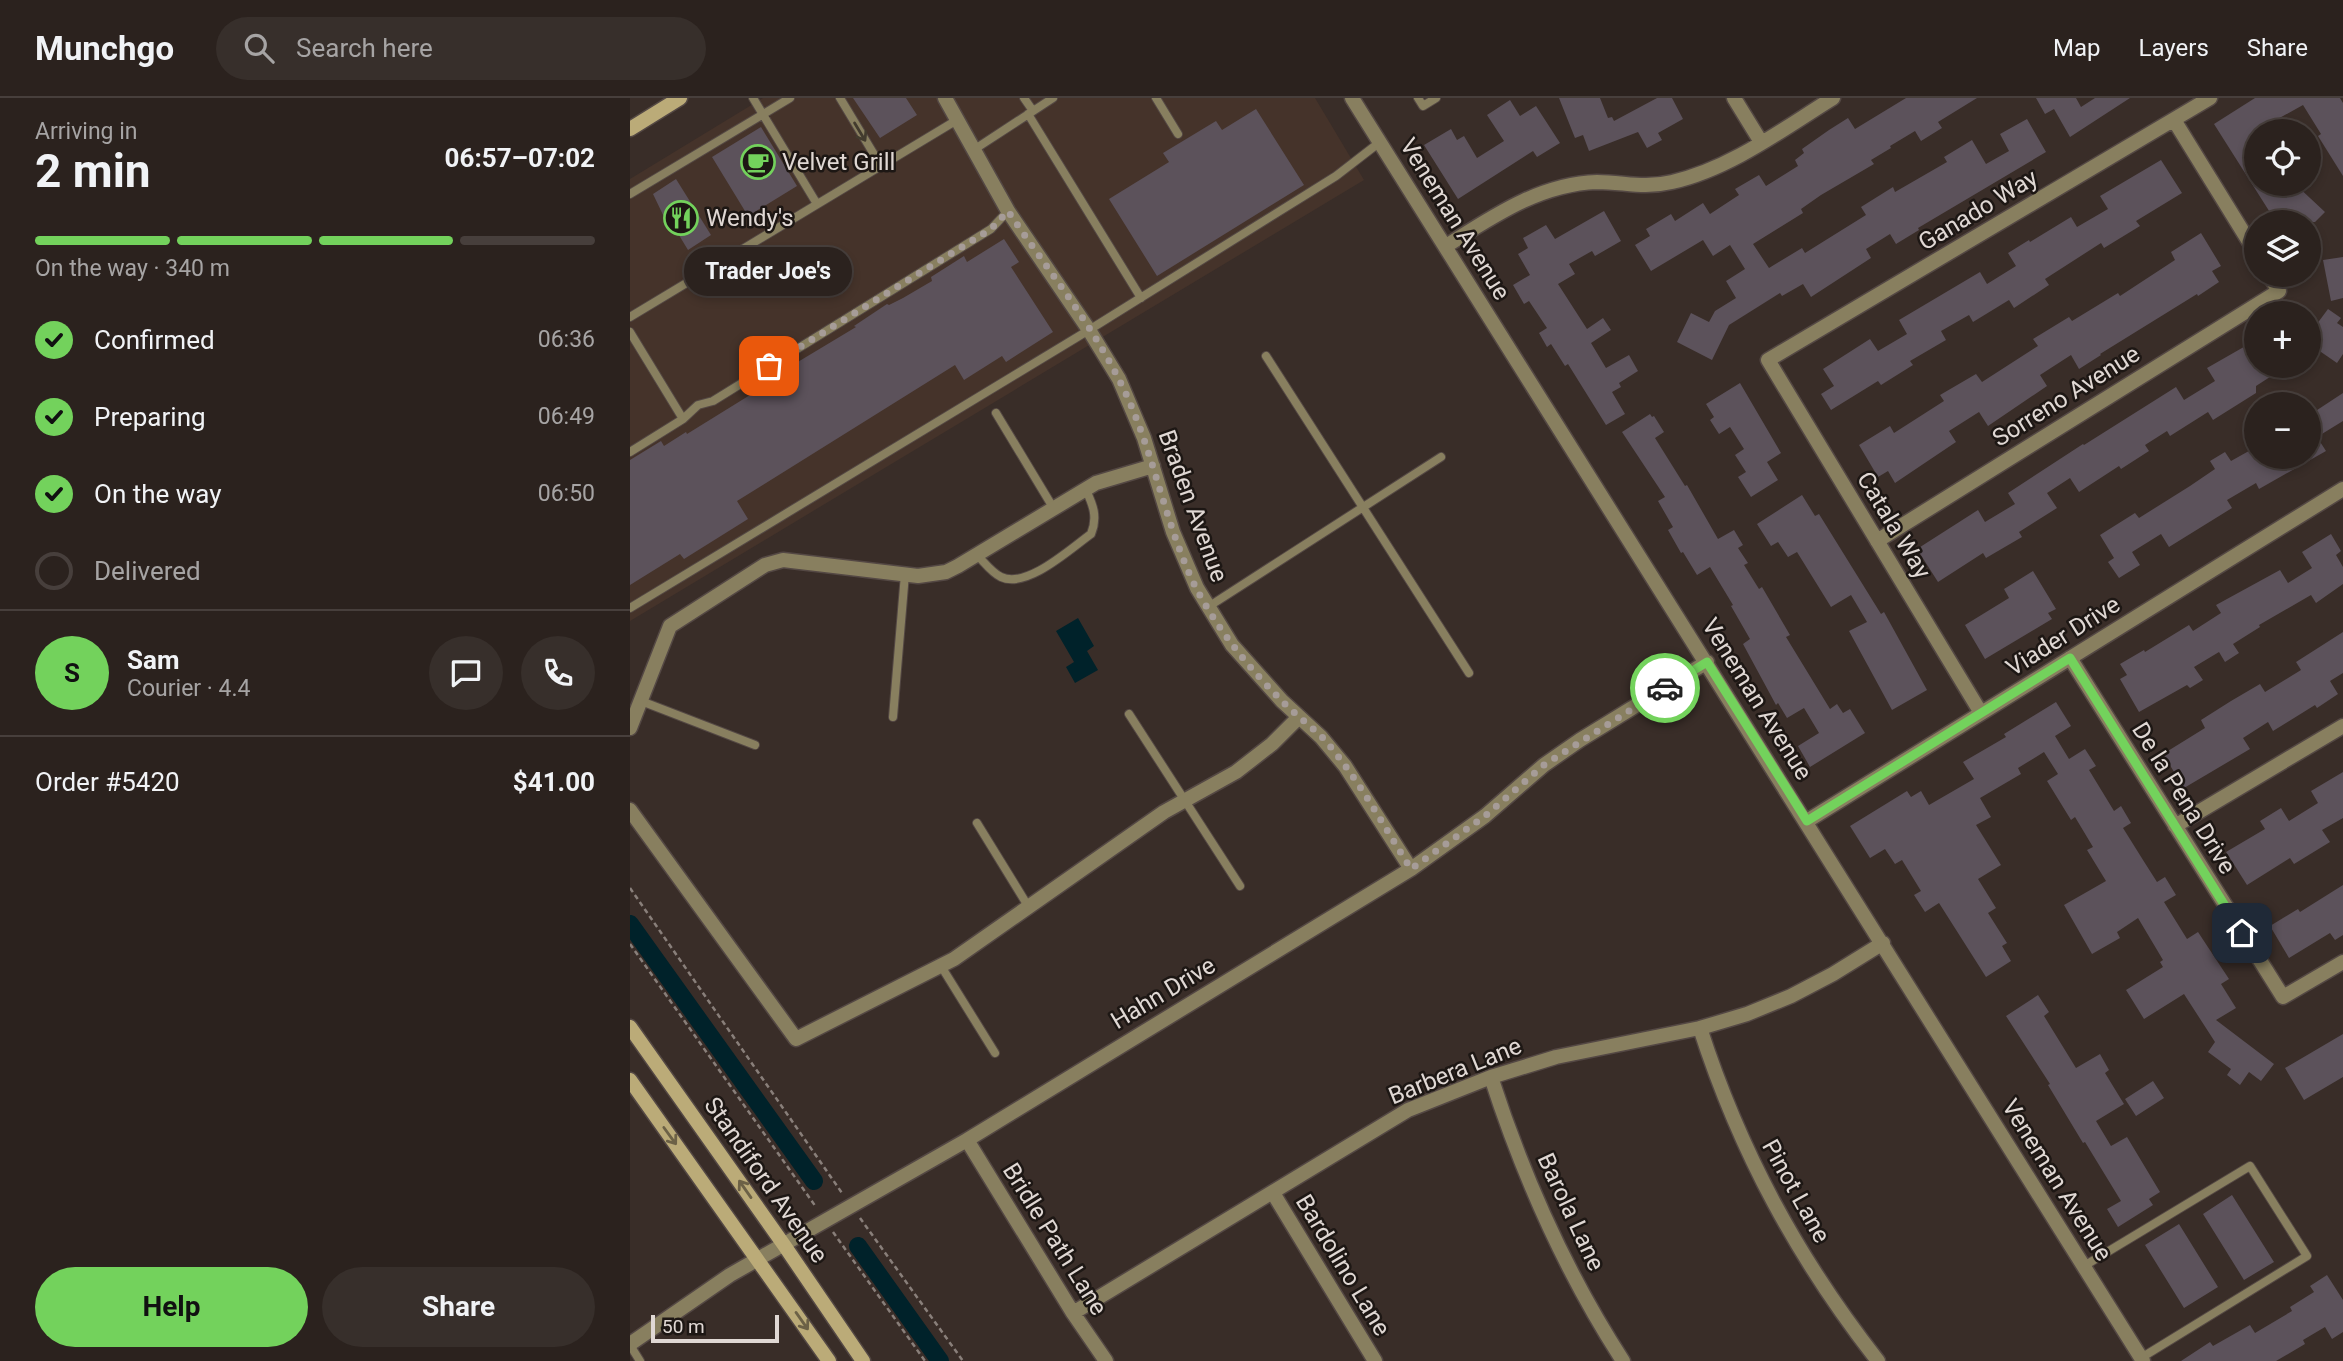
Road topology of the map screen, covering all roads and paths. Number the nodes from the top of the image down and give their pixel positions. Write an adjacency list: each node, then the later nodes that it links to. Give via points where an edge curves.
1 (680, 98): 19 (main road)
2 (752, 98): 16 (lane)
3 (790, 98): 16 (lane)
4 (840, 98): 24 (lane, one-way to 24)
5 (945, 98): 17 (street, Braden Avenue)
6 (1024, 98): 15 (lane)
7 (1053, 98): 15 (lane)
8 (1156, 98): 20 (lane)
9 (1352, 98): 21 (street, Veneman Avenue)
10 (1418, 98): 11 (lane, via 1423,106)
11 (1436, 98)
12 (1734, 98): 22 (street)
13 (1833, 98): 22 (street)
14 (2210, 98): 18 (street, Ganado Way)
15 (1030, 113): 23 (lane); 31 (lane)
16 (763, 114): 25 (lane); 26 (lane)
17 (957, 120): 23 (street, Braden Avenue); 24 (lane)
18 (2174, 120): 28 (street); 36 (street, Ganado Way)
19 (630, 129)
20 (1178, 134)
21 (1380, 142): 29 (street, Veneman Avenue); 31 (lane, via 1336,176)
22 (1761, 142): 29 (street, via 1720,165 1672,183 1643,187 1597,182 1530,197)
23 (975, 149): 27 (street, Braden Avenue)
24 (881, 166): 26 (lane)
25 (630, 194)
26 (817, 204): 32 (lane)
27 (1008, 211): 33 (street, Braden Avenue); 38 (lane, via 991,229 713,401 698,405)
28 (2244, 234)
29 (1446, 246): 52 (street, Veneman Avenue)
30 (2276, 287): 46 (street, Sorreno Avenue, via 2279,291)
31 (1141, 298): 33 (lane)
32 (630, 317)
33 (1089, 330): 41 (street, Braden Avenue, via 1129,401); 50 (lane)
34 (630, 332): 38 (lane)
35 (1266, 356): 44 (lane)
36 (1768, 360): 46 (street, Catala Way)
37 (996, 413): 45 (lane)
38 (683, 419): 39 (lane)
39 (630, 452)
40 (1441, 457): 44 (lane)
41 (1153, 466): 43 (street); 49 (street, Braden Avenue, via 1173,532)
42 (2343, 489): 51 (street, Viader Drive)
43 (1086, 490): 45 (street); 47 (lane, via 1094,506 1091,534 1032,575 1014,581 999,577)
44 (1363, 507): 49 (lane); 53 (lane)
45 (1054, 509): 47 (street)
46 (1877, 541): 55 (street, Catala Way)
47 (977, 555): 48 (street, via 946,572)
48 (905, 574): 54 (street, via 783,560 765,565 670,626); 57 (lane)
49 (1208, 607): 58 (street, Braden Avenue, via 1232,645)
50 (630, 608)
51 (2070, 658): 55 (street, Viader Drive); 66 (street, De la Pena Drive)
52 (1707, 662): 64 (street, Veneman Avenue); 67 (street, Hahn Drive, via 1544,765 1485,816)
53 (1469, 673)
54 (635, 709): 60 (street); 61 (lane)
55 (1981, 713): 64 (street, Viader Drive)
56 (1129, 714): 62 (lane)
57 (893, 717)
58 (1299, 717): 62 (street, via 1236,772); 67 (street, Braden Avenue, via 1345,766)
59 (2343, 726): 66 (street)
60 (630, 728)
61 (755, 745)
62 (1185, 800): 68 (lane); 70 (street)
63 (630, 810): 74 (street, via 796,1039)
64 (1807, 821): 71 (street, Veneman Avenue)
65 (977, 823): 70 (lane)
66 (2175, 826): 73 (street, De la Pena Drive, via 2283,997)
67 (1411, 869): 80 (street, Hahn Drive)
68 (1240, 886)
69 (630, 888): 82 (path)
70 (1028, 906): 74 (street)
71 (1883, 943): 76 (street, Barbera Lane, via 1791,996); 86 (street, Veneman Avenue)
72 (630, 944): 83 (path)
73 (2343, 962)
74 (941, 966): 77 (lane)
75 (630, 1027): 84 (main road, Standiford Avenue, one-way to 75)
76 (1700, 1028): 78 (street, Barbera Lane, via 1556,1057); 98 (street, Pinot Lane, via 1756,1171 1793,1239)
77 (995, 1053)
78 (1492, 1077): 81 (street, Barbera Lane, via 1408,1110); 97 (street, Barola Lane, via 1550,1227)
79 (630, 1080): 85 (main road, Standiford Avenue, one-way to 85)
80 (967, 1140): 82 (street, Hahn Drive); 87 (street, Bridle Path Lane)
81 (1273, 1193): 87 (street, Barbera Lane); 96 (street, Bardolino Lane)
82 (852, 1207): 83 (street, Hahn Drive); 94 (path)
83 (826, 1222): 84 (street, Hahn Drive); 93 (path)
84 (784, 1245): 85 (street, Hahn Drive); 92 (main road, Standiford Avenue)
85 (759, 1259): 88 (street, Hahn Drive); 91 (main road, Standiford Avenue, one-way to 91)
86 (2084, 1266): 89 (street, Veneman Avenue); 89 (lane, via 2250,1166 2308,1256)
87 (1073, 1313): 95 (street, Bridle Path Lane)
88 (630, 1345): 90 (lane)
89 (2142, 1360)
90 (640, 1361)
91 (830, 1361)
92 (863, 1361)
93 (925, 1361)
94 (963, 1361)
95 (1105, 1361)
96 (1375, 1361)
97 (1623, 1361)
98 (1878, 1361)

